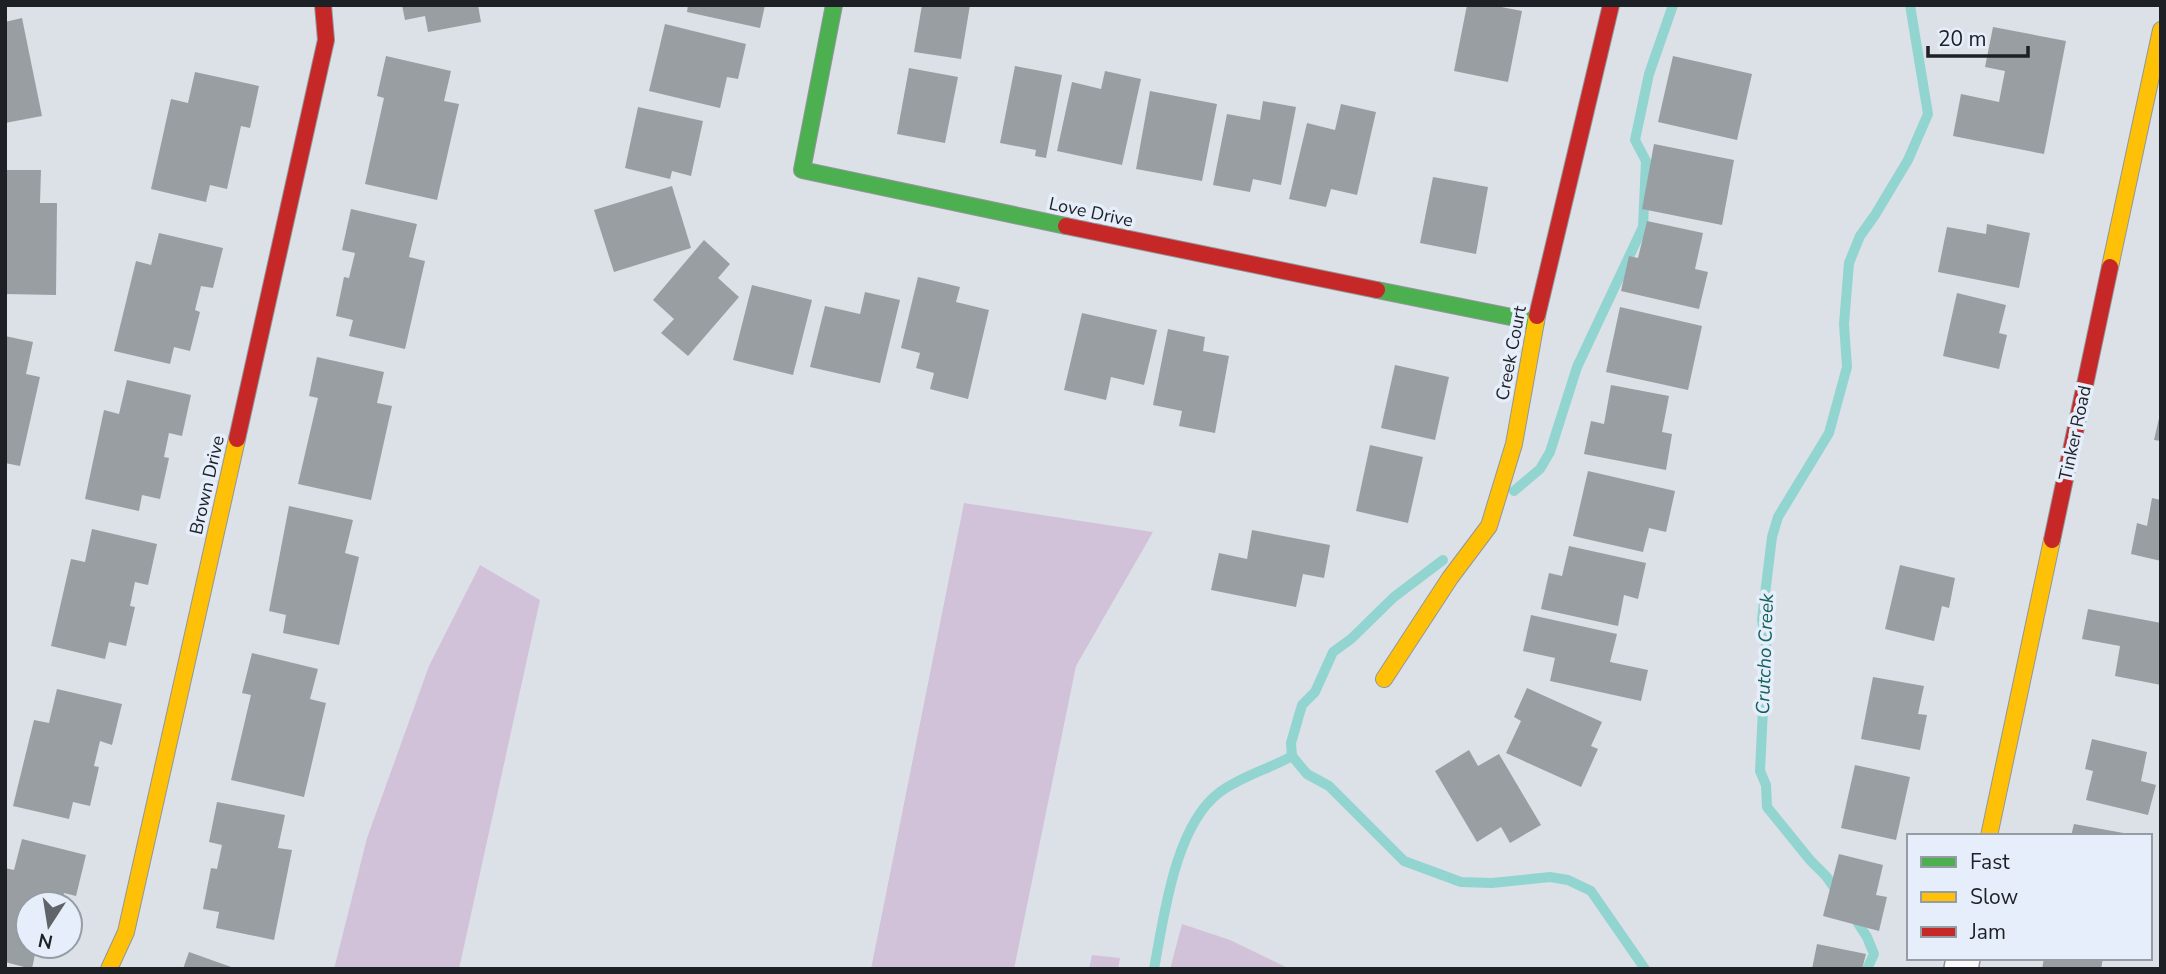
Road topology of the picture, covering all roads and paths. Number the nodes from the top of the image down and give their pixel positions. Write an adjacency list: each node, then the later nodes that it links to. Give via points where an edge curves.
1 (323, 5): 8 (street, Brown Drive, via 326,40 127,932)
2 (834, 5): 5 (street, Love Drive, via 802,170)
3 (1611, 5): 5 (street, Creek Court)
4 (2161, 30): 7 (street, Tinker Road)
5 (1536, 322): 6 (street, Creek Court, via 1514,444 1489,526)
6 (1384, 679)
7 (1989, 834)
8 (109, 969)

